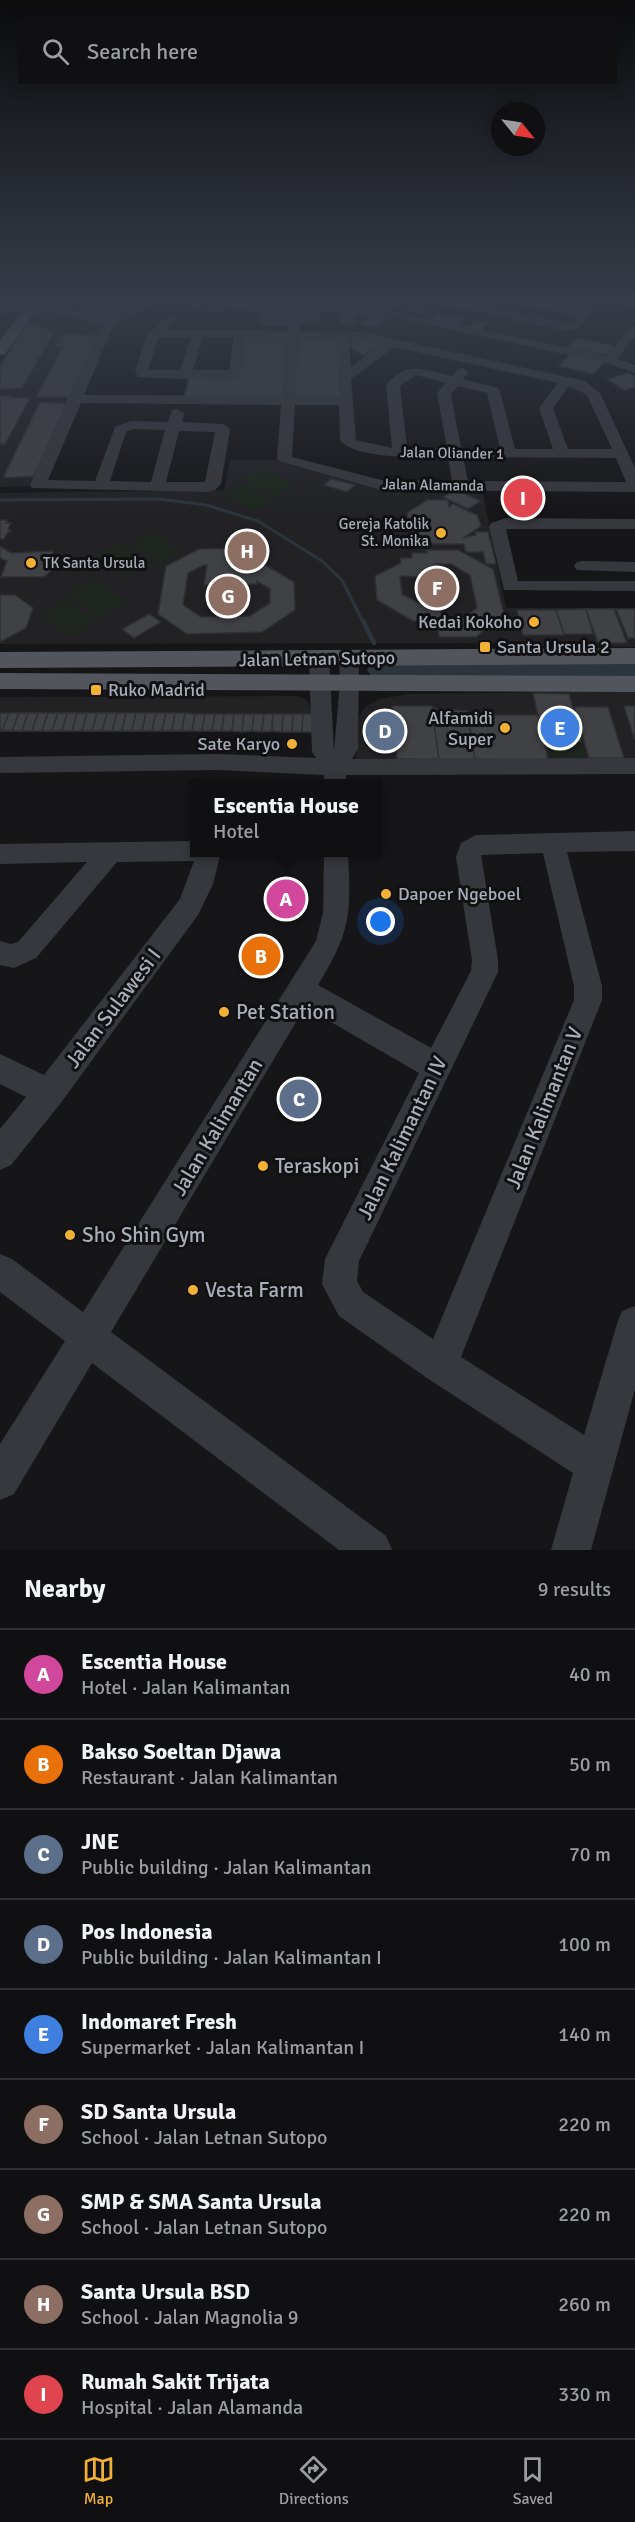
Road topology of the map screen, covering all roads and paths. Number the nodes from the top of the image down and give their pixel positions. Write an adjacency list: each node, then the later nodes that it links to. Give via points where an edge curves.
1 (85, 373): 15 (street)
2 (145, 373): 11 (street)
3 (230, 373): 11 (street)
4 (290, 373): 17 (street, Jalan Alamanda)
5 (345, 373): 12 (street, Jalan Oliander 1)
6 (350, 373): 12 (street)
7 (411, 373): 20 (street, via 393,385)
8 (420, 373): 13 (street)
9 (462, 373): 13 (street)
10 (532, 373): 14 (street)
11 (185, 375)
12 (345, 377): 18 (street, Jalan Oliander 1)
13 (455, 380): 21 (street, via 444,393); 22 (street, via 493,391)
14 (566, 381): 23 (street, via 546,408); 24 (street, via 593,393)
15 (74, 399): 16 (street); 25 (street, via 38,485)
16 (179, 400): 17 (street); 19 (street)
17 (288, 401): 18 (street); 26 (street, Jalan Alamanda, via 284,458 287,460 376,484)
18 (345, 401): 20 (street, Jalan Oliander 1, via 348,442)
19 (174, 426): 25 (street, via 131,425 120,430); 28 (street); 28 (street, via 215,426 223,430 213,484)
20 (400, 452): 21 (street, Jalan Oliander 1)
21 (453, 453): 22 (street, Jalan Oliander 1); 26 (street)
22 (509, 453): 23 (street, Jalan Oliander 1)
23 (562, 454): 24 (street, Jalan Oliander 1)
24 (621, 454): 27 (street)
25 (101, 486): 28 (street)
26 (461, 486): 27 (street, Jalan Alamanda)
27 (635, 486)
28 (157, 487)
29 (635, 524): 31 (street, via 506,523 497,527 510,586)
30 (635, 567): 31 (street, via 580,563)
31 (590, 586): 32 (street)
32 (635, 586)
33 (635, 656): 36 (main road, Jalan Letnan Sutopo)
34 (0, 660): 35 (main road, Jalan Letnan Sutopo, via 213,661)
35 (320, 670): 36 (main road, Jalan Letnan Sutopo); 37 (main road, Jalan Letnan Sutopo); 42 (street, via 323,752)
36 (349, 670): 38 (main road, Jalan Letnan Sutopo); 42 (street, via 347,749)
37 (0, 681)
38 (635, 684)
39 (0, 765): 41 (street)
40 (633, 772): 42 (street)
41 (216, 773): 42 (street)
42 (335, 775)
43 (635, 842): 44 (street, Jalan Kalimantan IV)
44 (553, 844): 52 (street, Jalan Kalimantan IV, via 476,845 470,850 485,966); 59 (street, Jalan Kalimantan V, via 588,986 588,1000)
45 (190, 850): 47 (street)
46 (0, 854): 47 (street)
47 (109, 854): 50 (street, via 27,950 14,956)
48 (208, 857): 54 (street, Jalan Sulawesi I, via 189,908)
49 (336, 857): 51 (street, Jalan Kalimantan, via 335,929)
50 (0, 953)
51 (301, 990): 52 (street); 58 (street, Jalan Kalimantan)
52 (437, 1067): 59 (street, Jalan Kalimantan IV, via 342,1259 339,1284 351,1304)
53 (0, 1068): 54 (street)
54 (49, 1093): 55 (street, Jalan Sulawesi I)
55 (0, 1154)
56 (0, 1271): 58 (street)
57 (635, 1324): 60 (street)
58 (89, 1339): 61 (street, Jalan Kalimantan); 62 (street)
59 (440, 1365): 60 (street, Jalan Kalimantan IV)
60 (596, 1464): 63 (street)
61 (0, 1480)
62 (372, 1550)
63 (571, 1550)

